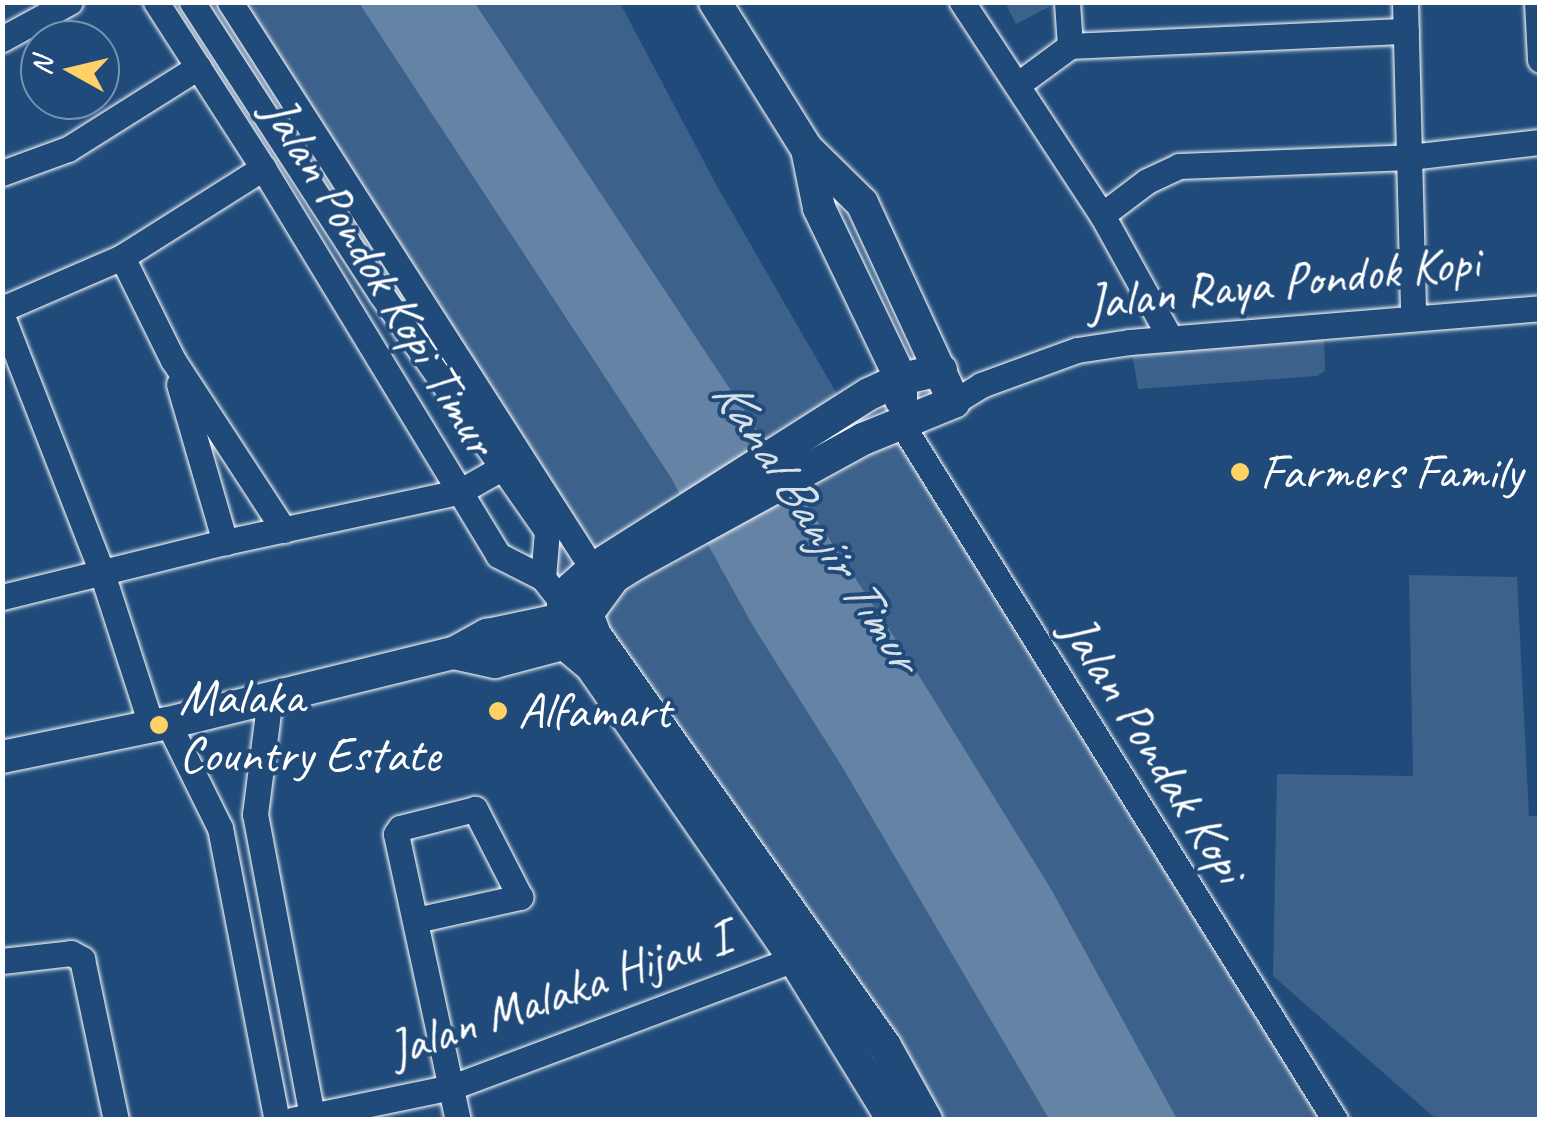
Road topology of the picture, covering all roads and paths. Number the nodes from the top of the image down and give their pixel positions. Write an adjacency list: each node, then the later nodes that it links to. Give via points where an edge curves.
1 (70, 2): 11 (street)
2 (156, 2): 14 (street, Jalan Pondok Kopi Timur)
3 (192, 2): 32 (street, Jalan Pondok Kopi Timur, via 380,294)
4 (230, 2): 36 (street)
5 (715, 2): 17 (main road)
6 (962, 2): 15 (street)
7 (1067, 2): 12 (street)
8 (1405, 2): 10 (street)
9 (1537, 2): 13 (street)
10 (1406, 31): 12 (street); 18 (street)
11 (2, 39)
12 (1070, 46): 15 (street)
13 (1540, 60)
14 (198, 67): 19 (street, Jalan Pondok Kopi Timur); 20 (street, via 68,149)
15 (1017, 85): 21 (street)
16 (1540, 142): 18 (street)
17 (807, 149): 27 (main road, via 862,202); 28 (main road, via 820,208)
18 (1410, 157): 21 (street, via 1180,166); 25 (street)
19 (263, 168): 22 (street); 33 (street, Jalan Pondok Kopi Timur)
20 (2, 172)
21 (1102, 215): 26 (street)
22 (122, 257): 24 (street); 31 (street)
23 (1540, 308): 25 (street, Jalan Raya Pondok Kopi)
24 (2, 312): 38 (street)
25 (1412, 317): 26 (street, Jalan Raya Pondok Kopi)
26 (1170, 336): 29 (street, Jalan Raya Pondok Kopi, via 1077,350)
27 (941, 370): 28 (main road, Jalan Raya Pondok Kopi); 29 (main road)
28 (901, 379): 30 (main road); 37 (main road, Jalan Raya Pondok Kopi, via 845,408)
29 (968, 393): 30 (main road, Jalan Raya Pondok Kopi)
30 (901, 424): 37 (main road, Jalan Raya Pondok Kopi); 57 (street, Jalan Pondak Kopi)
31 (207, 433): 34 (street); 35 (street)
32 (504, 466): 33 (street); 39 (street, Jalan Pondok Kopi Timur, via 547,531)
33 (459, 492): 34 (street); 39 (street, Jalan Pondok Kopi Timur, via 498,556)
34 (284, 530): 35 (street)
35 (225, 542): 38 (street)
36 (583, 554)
37 (629, 556): 41 (main road, Jalan Raya Pondok Kopi)
38 (102, 573): 40 (street); 43 (street)
39 (543, 578): 41 (street, Jalan Pondok Kopi Timur)
40 (2, 597)
41 (575, 623): 42 (main road, via 495,662 454,653); 48 (main road, via 592,667); 56 (main road, via 884,1046)
42 (270, 697): 43 (main road); 45 (street)
43 (159, 724): 44 (main road); 46 (street)
44 (2, 756)
45 (257, 816): 46 (street); 51 (street)
46 (217, 824): 53 (street)
47 (416, 920): 47 (street, via 397,830 475,808 520,897); 50 (street)
48 (794, 959): 50 (street, Jalan Malaka Hijau I); 55 (main road)
49 (2, 961): 52 (street, via 71,953 82,958)
50 (452, 1087): 51 (street, Jalan Malaka Hijau I); 54 (street)
51 (306, 1118)
52 (116, 1120)
53 (277, 1120)
54 (458, 1120)
55 (893, 1120)
56 (926, 1120)
57 (1334, 1120)

